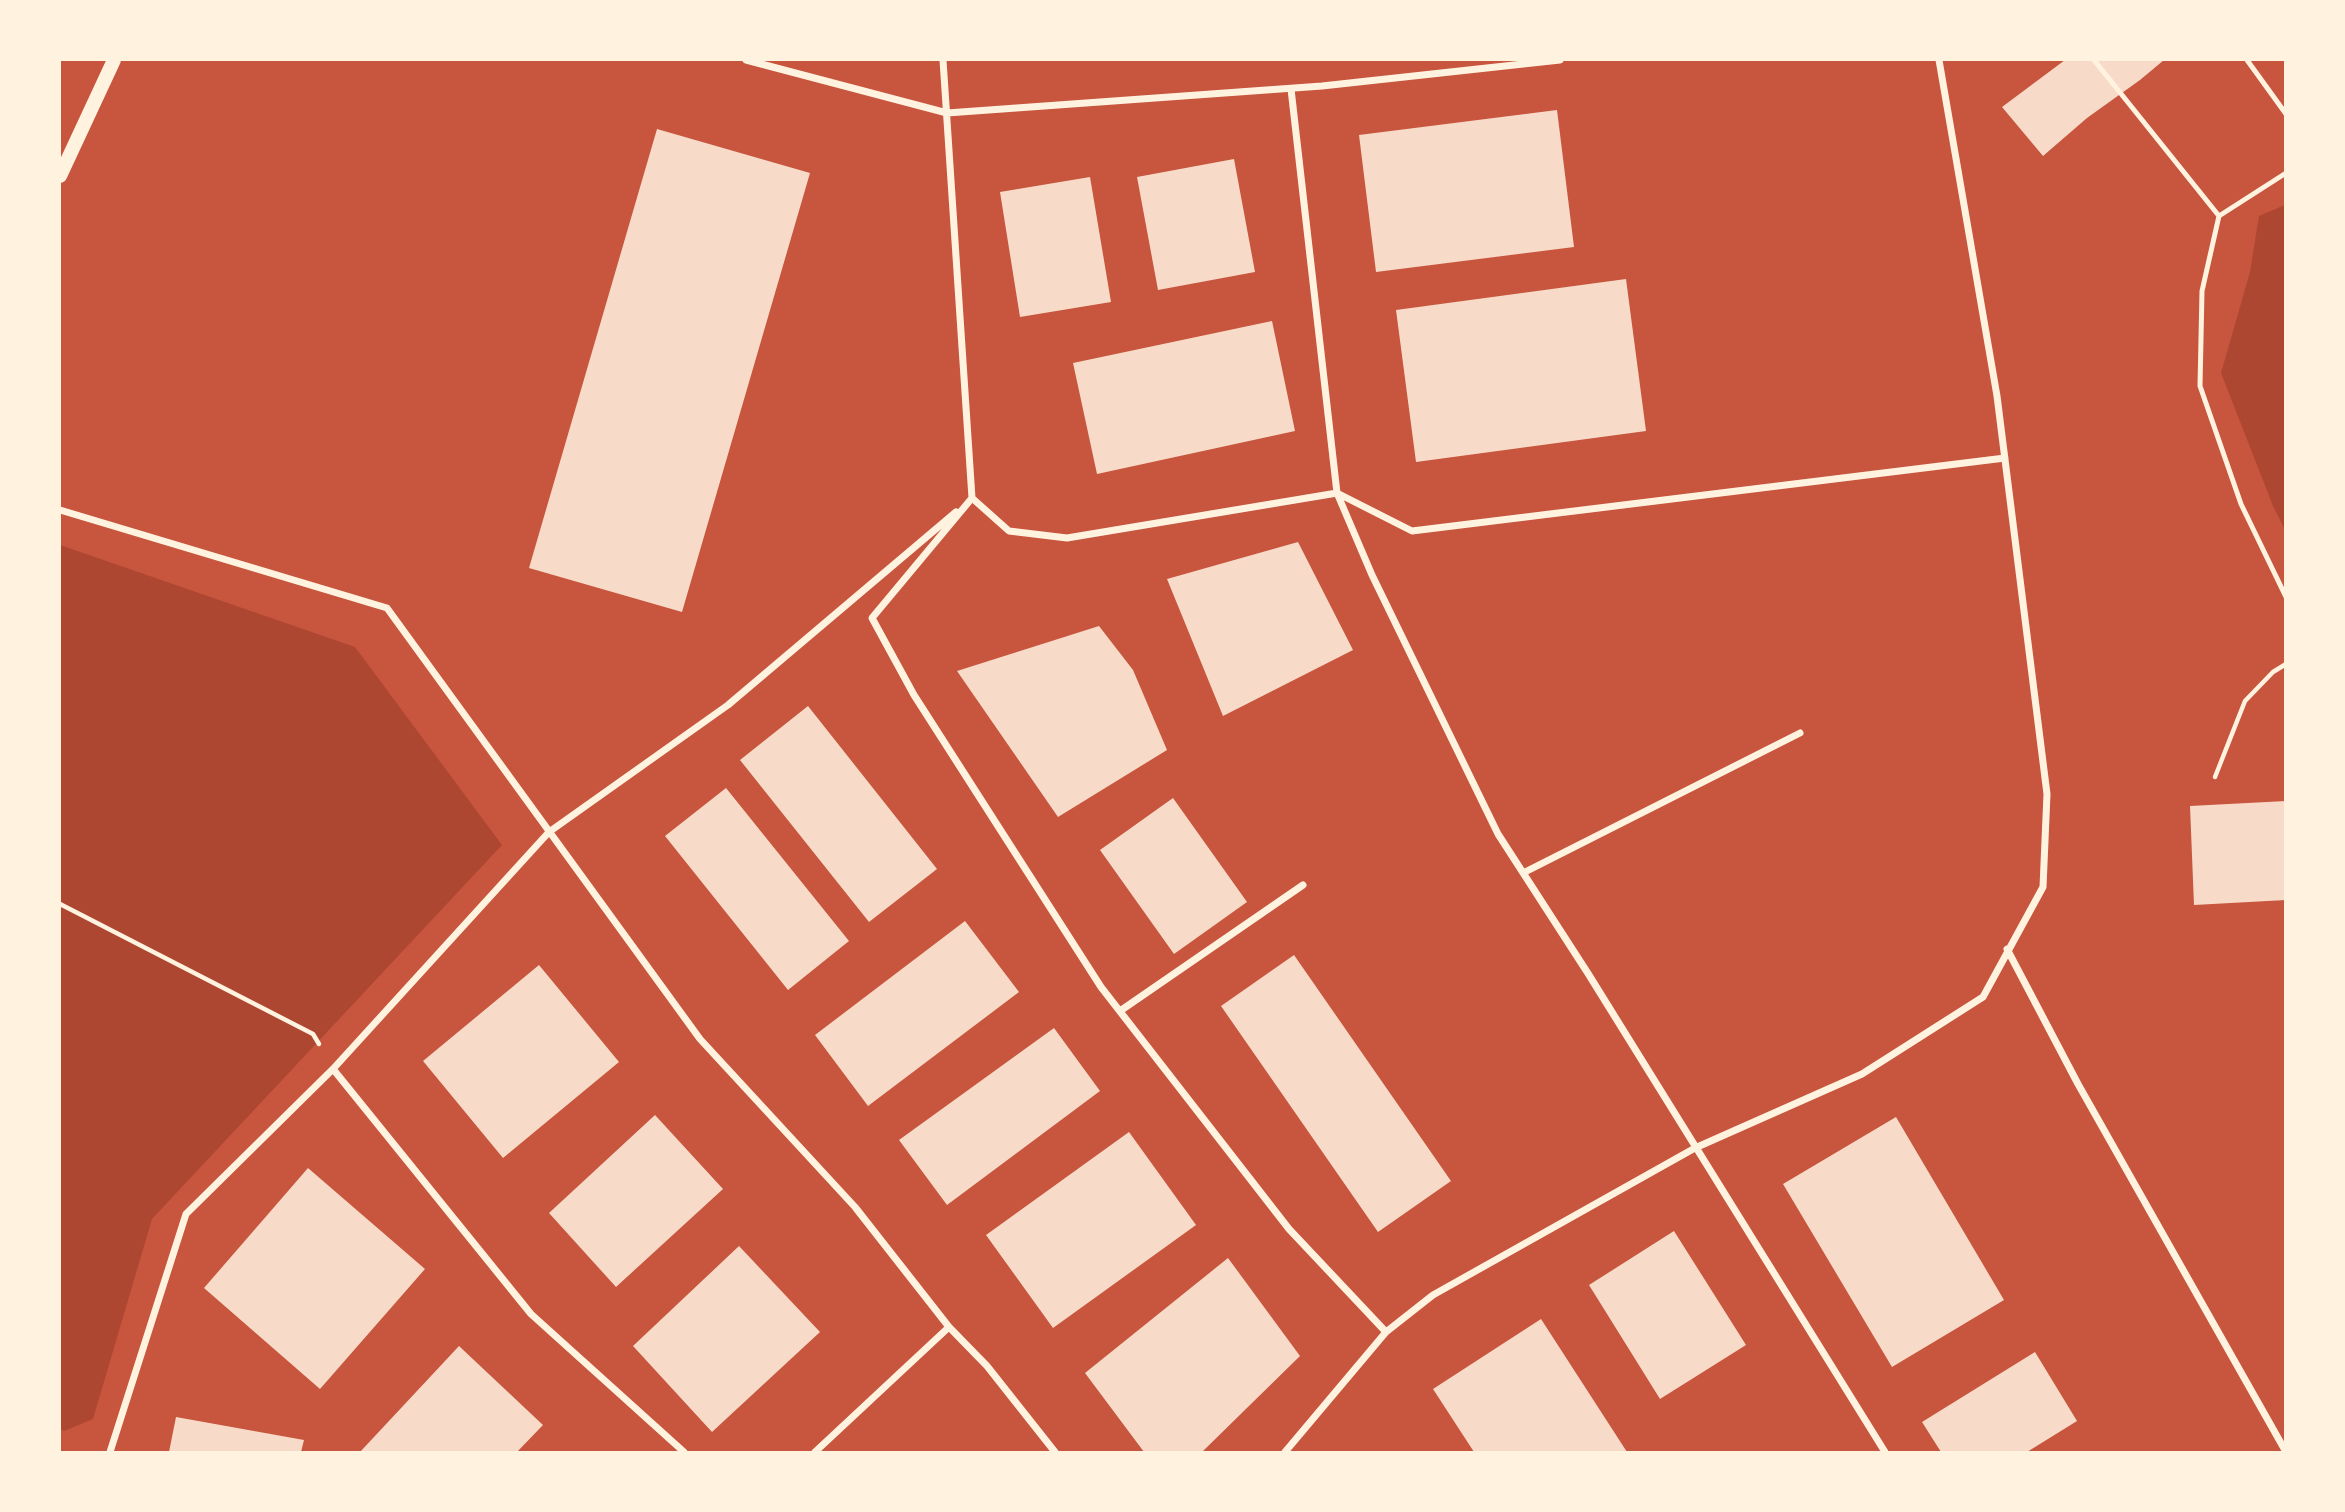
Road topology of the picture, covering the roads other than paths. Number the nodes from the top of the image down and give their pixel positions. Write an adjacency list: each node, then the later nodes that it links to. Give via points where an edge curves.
1 (114, 60): 12 (main road)
2 (746, 60): 9 (street)
3 (943, 60): 9 (street)
4 (1560, 60): 8 (street)
5 (1939, 60): 14 (street)
6 (2094, 60): 13 (lane)
7 (2246, 60): 10 (lane)
8 (1291, 89): 9 (street); 15 (street)
9 (947, 113): 16 (street)
10 (2286, 114)
11 (2286, 173): 13 (lane)
12 (60, 176)
13 (2219, 216): 18 (lane, via 2202,291 2200,386 2241,504)
14 (2005, 458): 15 (street, via 1412,531); 23 (street, via 2047,794 2043,887)
15 (1337, 493): 16 (street, via 1067,538 1009,531); 21 (street, via 1498,834)
16 (972, 498): 20 (street, via 728,705); 24 (street, via 872,618 914,695)
17 (60, 510): 20 (street, via 387,608)
18 (2286, 597)
19 (1800, 733): 21 (street)
20 (550, 832): 25 (street); 27 (street, via 700,1039 855,1207)
21 (1523, 873): 26 (street)
22 (1303, 885): 24 (street)
23 (2007, 949): 26 (street, via 1983,997 1862,1074); 35 (street)
24 (1119, 1011): 28 (street, via 1289,1229)
25 (333, 1069): 29 (street, via 186,1214); 30 (street, via 531,1314)
26 (1695, 1148): 28 (street, via 1433,1295); 34 (street)
27 (949, 1326): 31 (street); 32 (street)
28 (1386, 1332): 33 (street)
29 (110, 1452)
30 (684, 1452)
31 (815, 1452)
32 (1055, 1452)
33 (1285, 1452)
34 (1885, 1452)
35 (2286, 1452)

